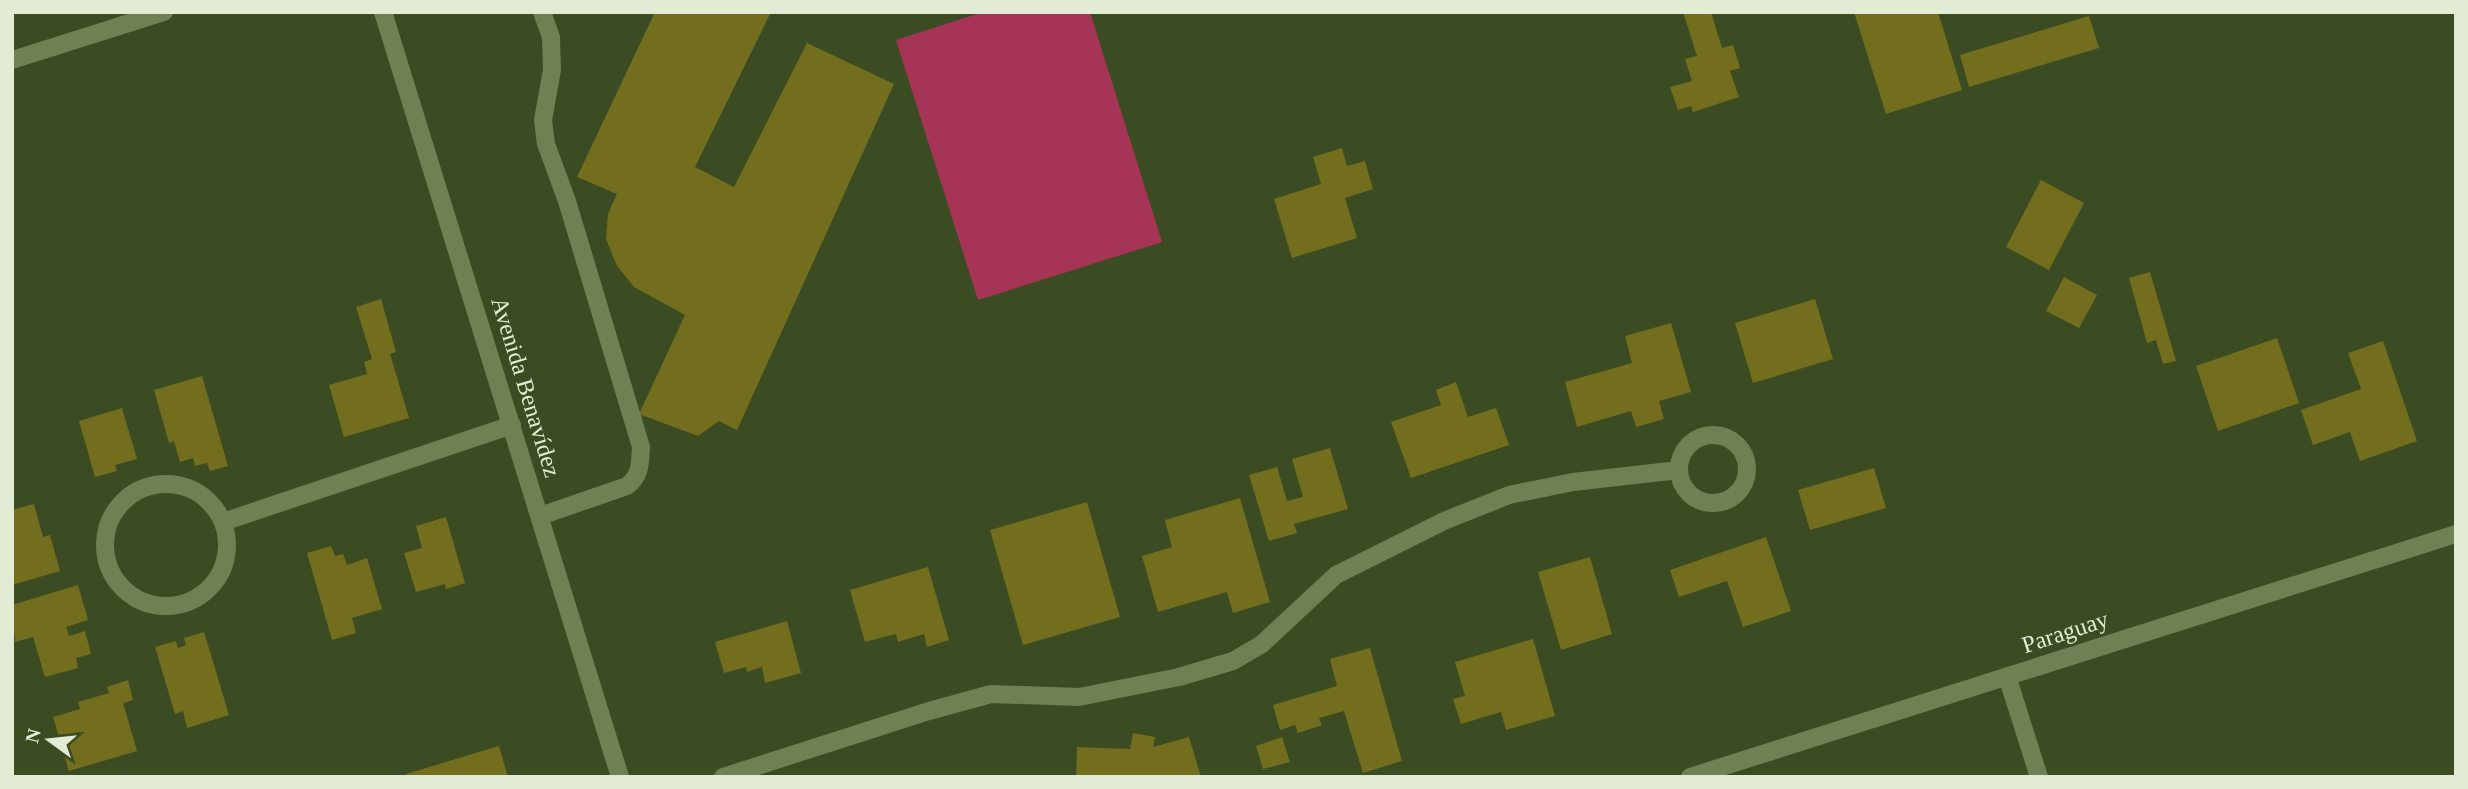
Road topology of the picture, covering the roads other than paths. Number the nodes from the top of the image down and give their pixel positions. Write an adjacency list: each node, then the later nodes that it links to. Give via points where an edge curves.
1 (163, 12): 4 (street)
2 (383, 12): 5 (street, Avenida Benavídez)
3 (542, 12): 7 (street, via 551,37 546,144 641,447 640,468 628,486)
4 (12, 60)
5 (512, 425): 7 (street, Avenida Benavídez); 8 (street)
6 (1679, 470): 12 (street, via 1521,492 1444,521 1336,575 1262,644 1233,661 1179,677 1079,696 992,694)
7 (540, 516): 11 (street, Avenida Benavídez)
8 (223, 522): 8 (street, via 204,498 176,484 135,492 119,505 108,524 108,565 131,596 168,607 187,602 218,579 227,551)
9 (2456, 534): 10 (street, Paraguay)
10 (2007, 676): 13 (street, Paraguay); 14 (street)
11 (621, 777)
12 (723, 777)
13 (1689, 777)
14 (2039, 777)

